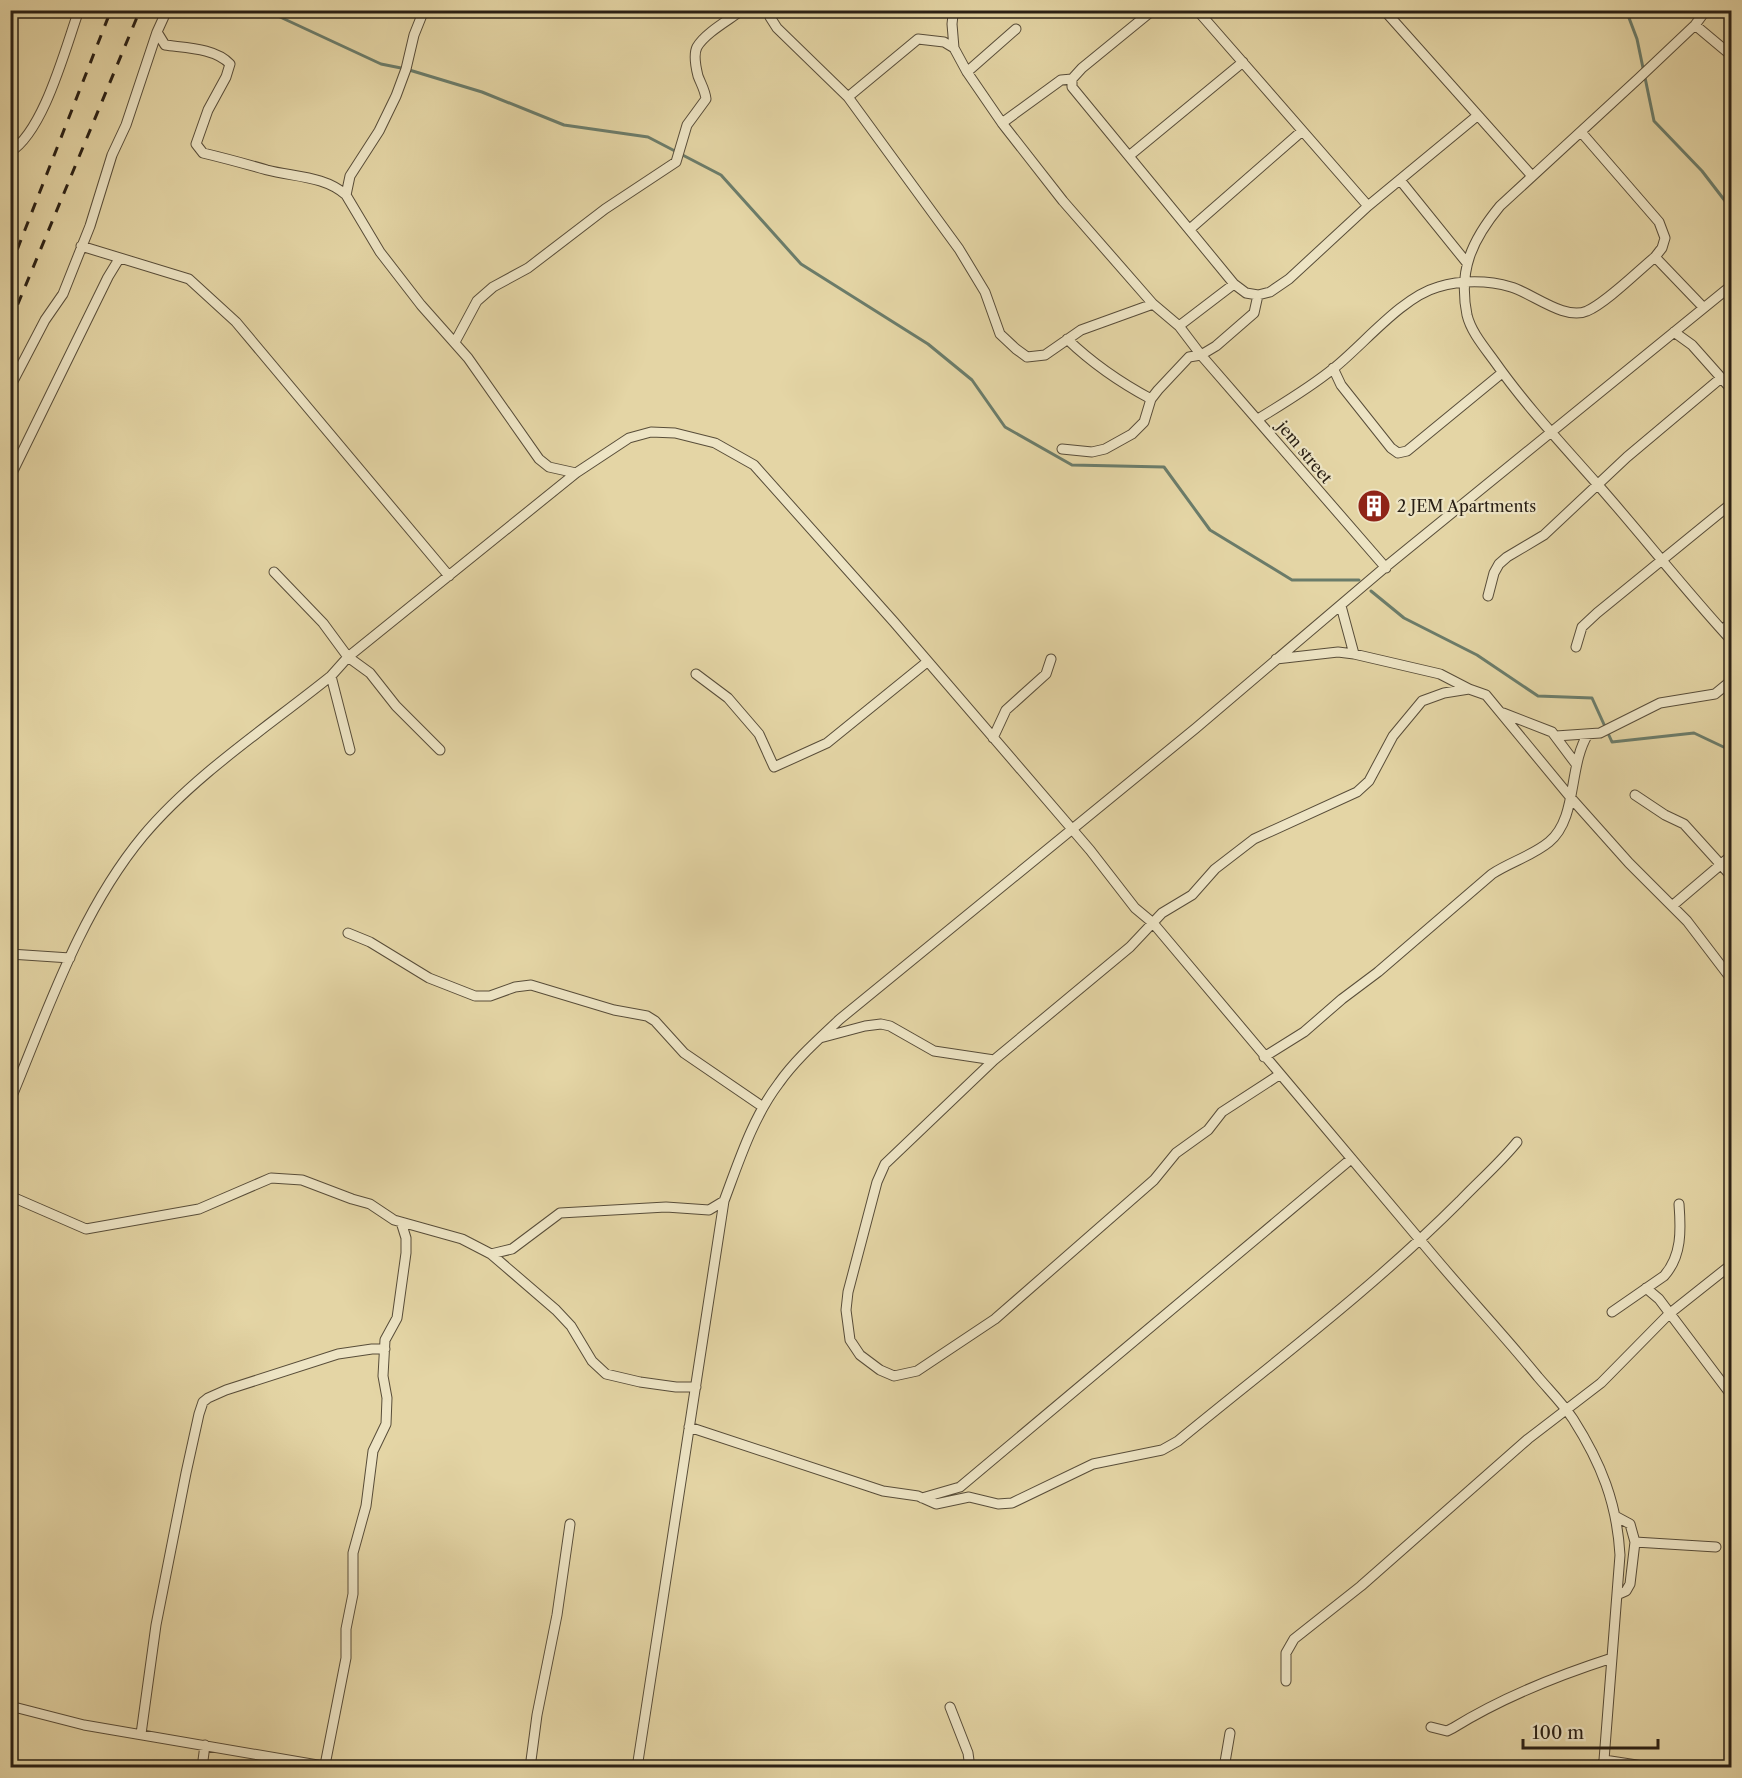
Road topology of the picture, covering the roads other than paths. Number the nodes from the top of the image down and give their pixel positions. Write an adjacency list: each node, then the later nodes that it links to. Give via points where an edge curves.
1 (79, 10): 24 (street, via 41,116 19,147)
2 (167, 10): 13 (street)
3 (424, 10): 28 (street, via 396,96 350,176)
4 (742, 10): 44 (street, via 696,48 698,77 706,99 687,125 676,162 605,209 528,268 493,287 477,301)
5 (957, 10): 14 (street, via 952,24)
6 (1153, 10): 18 (street)
7 (1197, 10): 16 (street)
8 (1384, 10): 20 (street)
9 (1706, 10): 11 (street)
10 (768, 13): 19 (street, via 777,28)
11 (1695, 25): 15 (street); 23 (street)
12 (1016, 29): 17 (street)
13 (157, 32): 28 (street, via 165,45 208,52 224,57 230,64 196,144 203,153 325,182); 31 (street)
14 (954, 48): 17 (street, jem street); 19 (street, via 944,42 918,39)
15 (1731, 56)
16 (1242, 63): 22 (street); 25 (street)
17 (967, 72): 21 (street, jem street)
18 (1072, 79): 21 (street, via 1061,80); 25 (street, via 1072,87)
19 (848, 97): 43 (street, via 959,249 985,292 1005,341 1027,357 1035,357 1054,350)
20 (1477, 116): 26 (street); 27 (street)
21 (1002, 123): 39 (street, jem street, via 1063,201)
22 (1302, 131): 29 (street); 30 (street)
23 (1581, 132): 26 (street); 32 (street, via 1659,222 1665,238)
24 (10, 152)
25 (1129, 156): 30 (street)
26 (1532, 176): 34 (street, via 1483,227)
27 (1400, 180): 29 (street); 34 (street)
28 (346, 195): 44 (street, via 380,252)
29 (1368, 206): 38 (street, via 1289,279)
30 (1190, 229): 36 (street)
31 (81, 246): 33 (street); 49 (street, via 63,294)
32 (1655, 257): 35 (street, via 1599,303 1580,313 1565,312 1512,287); 40 (street)
33 (119, 259): 56 (street); 62 (street, via 189,279 237,321)
34 (1467, 263): 35 (street)
35 (1464, 281): 46 (street, via 1419,294); 47 (street, via 1470,323)
36 (1234, 284): 38 (street, via 1246,294); 41 (street)
37 (1731, 285): 40 (street)
38 (1258, 296): 45 (street, via 1254,313)
39 (1153, 304): 41 (street, jem street); 43 (street, via 1081,330)
40 (1704, 307): 42 (street)
41 (1179, 326): 45 (street, jem street)
42 (1674, 332): 48 (street, via 1692,345); 53 (street)
43 (1067, 339): 51 (street, via 1083,355)
44 (455, 342): 55 (street, via 539,459 549,467)
45 (1201, 355): 51 (street, via 1183,361); 52 (street, jem street)
46 (1334, 369): 47 (street, via 1341,386 1398,453 1407,451); 52 (street)
47 (1502, 373): 53 (street)
48 (1721, 378): 50 (street); 57 (street)
49 (10, 387)
50 (1731, 390)
51 (1152, 399): 54 (street, via 1140,428 1132,434 1092,452)
52 (1258, 419): 60 (street, jem street)
53 (1551, 434): 57 (street); 60 (street)
54 (1062, 449)
55 (576, 473): 62 (street); 73 (street, via 629,438 651,432 675,433 715,443 754,465)
56 (10, 477)
57 (1598, 485): 59 (street); 63 (street, via 1544,535 1499,564)
58 (1731, 503): 59 (street)
59 (1661, 561): 66 (street); 68 (street, via 1582,627)
60 (1386, 567): 64 (street)
61 (274, 572): 70 (street, via 323,622)
62 (449, 576): 70 (street)
63 (1488, 596)
64 (1341, 606): 69 (street); 72 (street)
65 (1731, 622): 66 (street)
66 (1722, 630): 67 (street)
67 (1731, 641)
68 (1576, 647)
69 (1354, 654): 72 (street, via 1338,652); 77 (street, via 1440,674)
70 (348, 657): 75 (street); 83 (street, via 370,673)
71 (1051, 658): 81 (street, via 1046,674 1006,710)
72 (1275, 659): 87 (street)
73 (927, 662): 74 (street, via 827,743 774,768 759,734 728,698); 81 (street)
74 (696, 674)
75 (331, 676): 82 (street); 95 (street, via 206,774 144,836 100,898)
76 (1731, 680): 79 (street, via 1715,694 1660,703 1606,730)
77 (1469, 689): 78 (street, via 1486,695); 92 (street, via 1422,701 1393,736 1369,781 1357,792 1254,839 1215,869 1192,895 1169,907)
78 (1503, 713): 80 (street); 86 (street)
79 (1588, 734): 80 (street); 84 (street)
80 (1556, 736): 84 (street)
81 (993, 738): 87 (street)
82 (350, 750)
83 (440, 750)
84 (1576, 764): 86 (street)
85 (1635, 795): 89 (street, via 1684,824)
86 (1571, 798): 91 (street); 98 (street, via 1561,825 1549,842 1492,874 1304,1032)
87 (1071, 829): 92 (street, via 1135,908); 97 (street)
88 (1731, 855): 89 (street)
89 (1720, 864): 90 (street); 91 (street)
90 (1731, 877)
91 (1672, 906): 96 (street)
92 (1153, 923): 98 (street); 99 (street, via 1130,947)
93 (348, 933): 102 (street, via 429,978 475,996 531,985 647,1016 684,1053)
94 (10, 954): 95 (street)
95 (69, 958): 101 (street)
96 (1731, 980)
97 (819, 1039): 99 (street, via 881,1024 934,1051); 102 (street, via 778,1083)
98 (1264, 1056): 100 (street)
99 (994, 1060): 100 (street, via 885,1164 877,1182 846,1310 850,1340 860,1355 894,1376 917,1371 987,1325 1154,1180 1176,1153 1208,1130 1222,1112)
100 (1280, 1075): 104 (street)
101 (10, 1101)
102 (763, 1107): 106 (street)
103 (1517, 1142): 109 (street)
104 (1352, 1159): 109 (street); 120 (street, via 960,1487)
105 (10, 1196): 108 (street, via 86,1229 199,1209 271,1178 289,1179 363,1201)
106 (724, 1201): 110 (street, via 709,1210 666,1207 560,1213 512,1249); 116 (street)
107 (1679, 1204): 112 (street, via 1681,1230 1674,1261 1664,1276)
108 (401, 1222): 110 (street, via 462,1239); 115 (street, via 406,1253 398,1314 385,1337)
109 (1420, 1240): 118 (street); 120 (street, via 1306,1339 1169,1447 1093,1464 1007,1504 969,1497 936,1504)
110 (491, 1254): 116 (street, via 556,1310 592,1361 606,1374 640,1382)
111 (1731, 1264): 114 (street)
112 (1646, 1288): 113 (street); 114 (street)
113 (1612, 1312)
114 (1669, 1314): 117 (street); 118 (street, via 1601,1383)
115 (385, 1349): 132 (street, via 338,1354 226,1390 203,1402 156,1626); 135 (street, via 386,1424 373,1451 366,1506 353,1553 353,1594)
116 (696, 1387): 119 (street)
117 (1731, 1396)
118 (1566, 1410): 121 (street, via 1598,1465); 127 (street, via 1294,1639 1286,1653)
119 (689, 1427): 120 (street, via 883,1491); 138 (street)
120 (922, 1498)
121 (1617, 1517): 123 (street, via 1630,1524); 125 (street)
122 (570, 1524): 137 (street)
123 (1635, 1542): 124 (street); 125 (street, via 1630,1584)
124 (1716, 1547)
125 (1617, 1595): 126 (street)
126 (1612, 1658): 130 (street, via 1507,1698 1447,1731); 134 (street)
127 (1286, 1681)
128 (950, 1707): 139 (street)
129 (13, 1709): 132 (street)
130 (1431, 1727)
131 (1230, 1733): 140 (street)
132 (141, 1734): 133 (street)
133 (206, 1745): 135 (street); 136 (street)
134 (1603, 1764): 141 (street)
135 (330, 1766)
136 (202, 1767)
137 (530, 1767)
138 (637, 1767)
139 (970, 1767)
140 (1224, 1767)
141 (1656, 1767)

